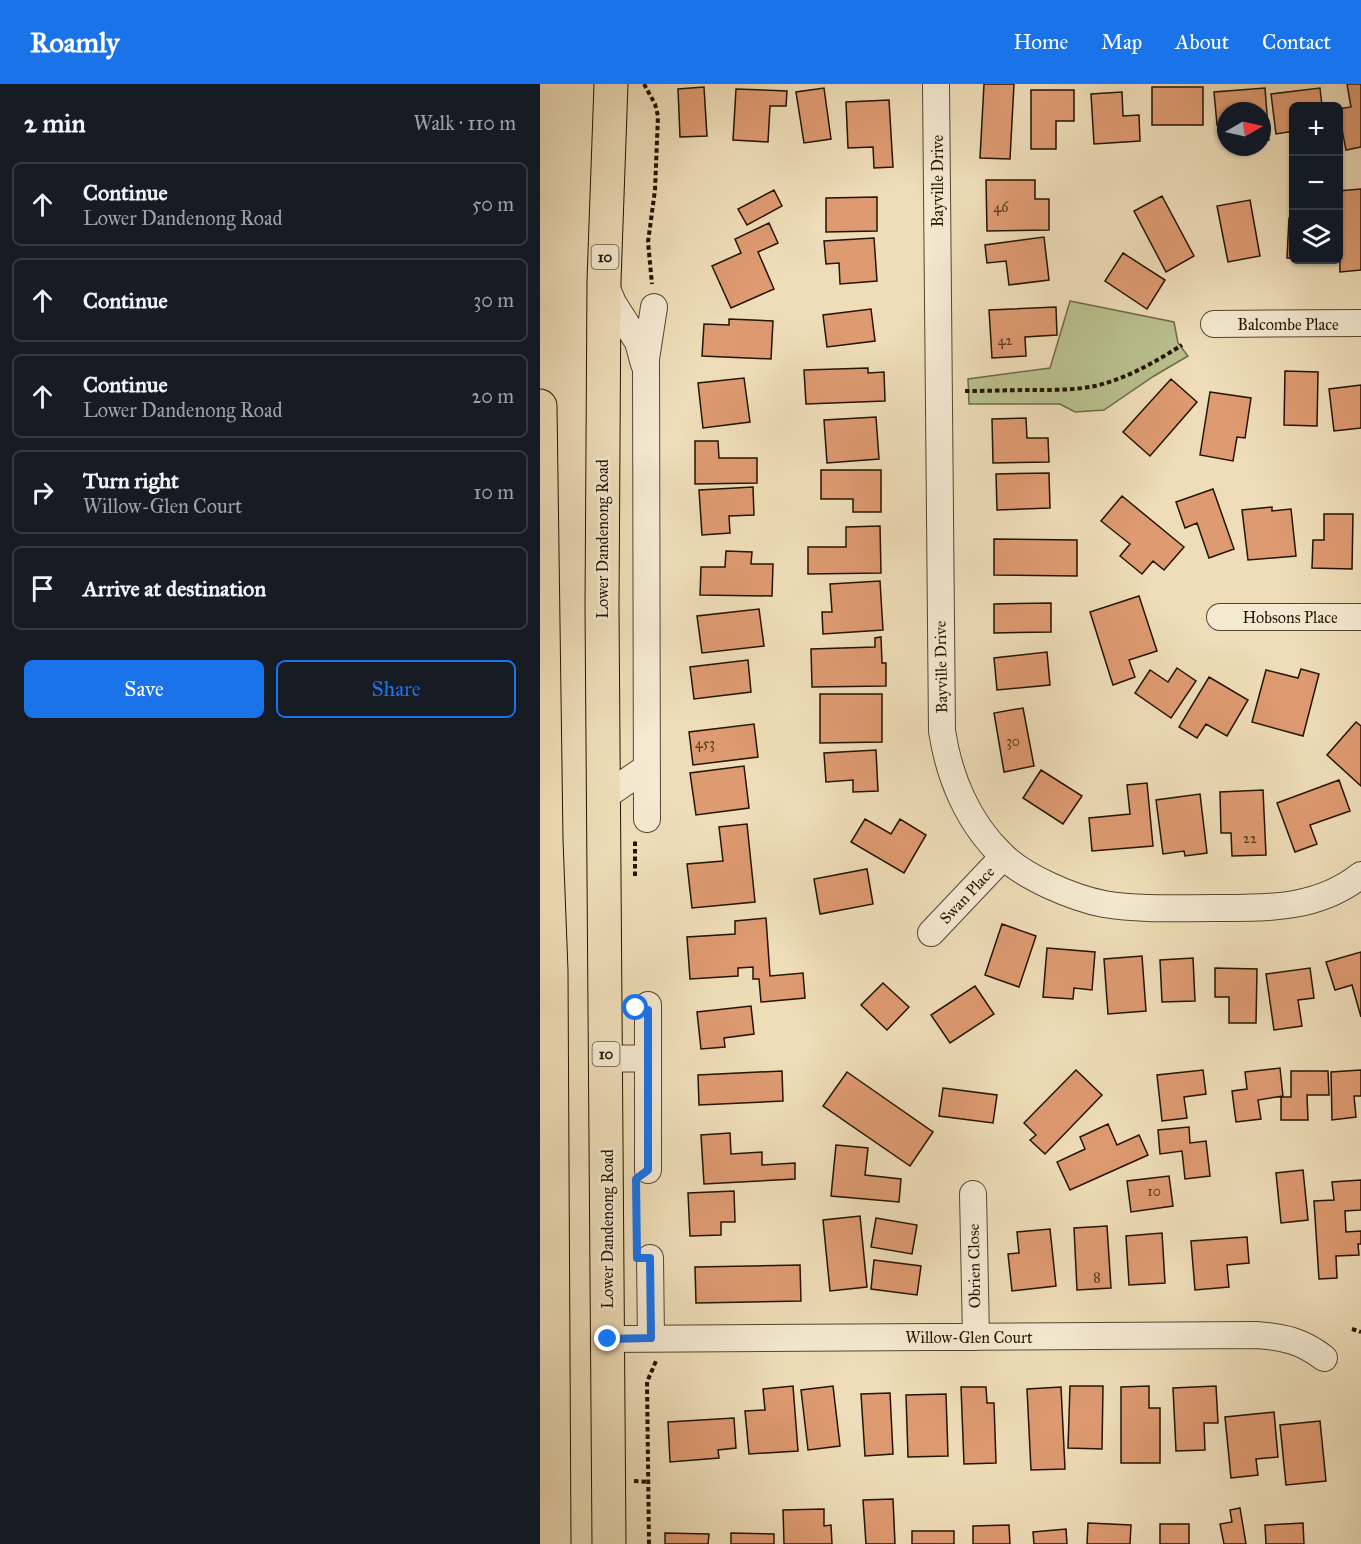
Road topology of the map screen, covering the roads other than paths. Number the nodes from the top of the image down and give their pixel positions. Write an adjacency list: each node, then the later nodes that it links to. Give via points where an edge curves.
1 (610, 84): 3 (highway, Lower Dandenong Road / 10)
2 (936, 84): 14 (street, Bayville Drive, via 942,731 953,779 965,804)
3 (604, 281): 7 (street, Lower Dandenong Road, via 638,342); 12 (highway, Lower Dandenong Road / 10)
4 (654, 307): 7 (street, Lower Dandenong Road)
5 (1361, 323): 6 (street, Balcombe Place)
6 (1214, 324)
7 (646, 369): 11 (street, Lower Dandenong Road)
8 (540, 406): 27 (highway, via 551,971)
9 (1220, 617): 10 (street, Hobsons Place)
10 (1361, 617)
11 (646, 768): 12 (street); 13 (street, Lower Dandenong Road)
12 (604, 797): 18 (highway, Lower Dandenong Road / 10)
13 (641, 826)
14 (1004, 857): 15 (street, Bayville Drive, via 1050,886 1079,898 1151,908 1292,905 1336,891); 16 (street, Swan Place)
15 (1361, 875)
16 (931, 933)
17 (648, 1005): 19 (street)
18 (606, 1059): 19 (street); 24 (highway, Lower Dandenong Road / 10)
19 (648, 1059): 20 (street)
20 (648, 1170)
21 (973, 1194): 23 (street, Obrien Close)
22 (650, 1258): 25 (street)
23 (976, 1337): 25 (street, Willow-Glen Court); 26 (street, Willow-Glen Court, via 1278,1336 1297,1341)
24 (608, 1339): 25 (street, Willow-Glen Court); 28 (highway, Lower Dandenong Road / 10)
25 (659, 1339)
26 (1324, 1358)
27 (554, 1544)
28 (609, 1544)

